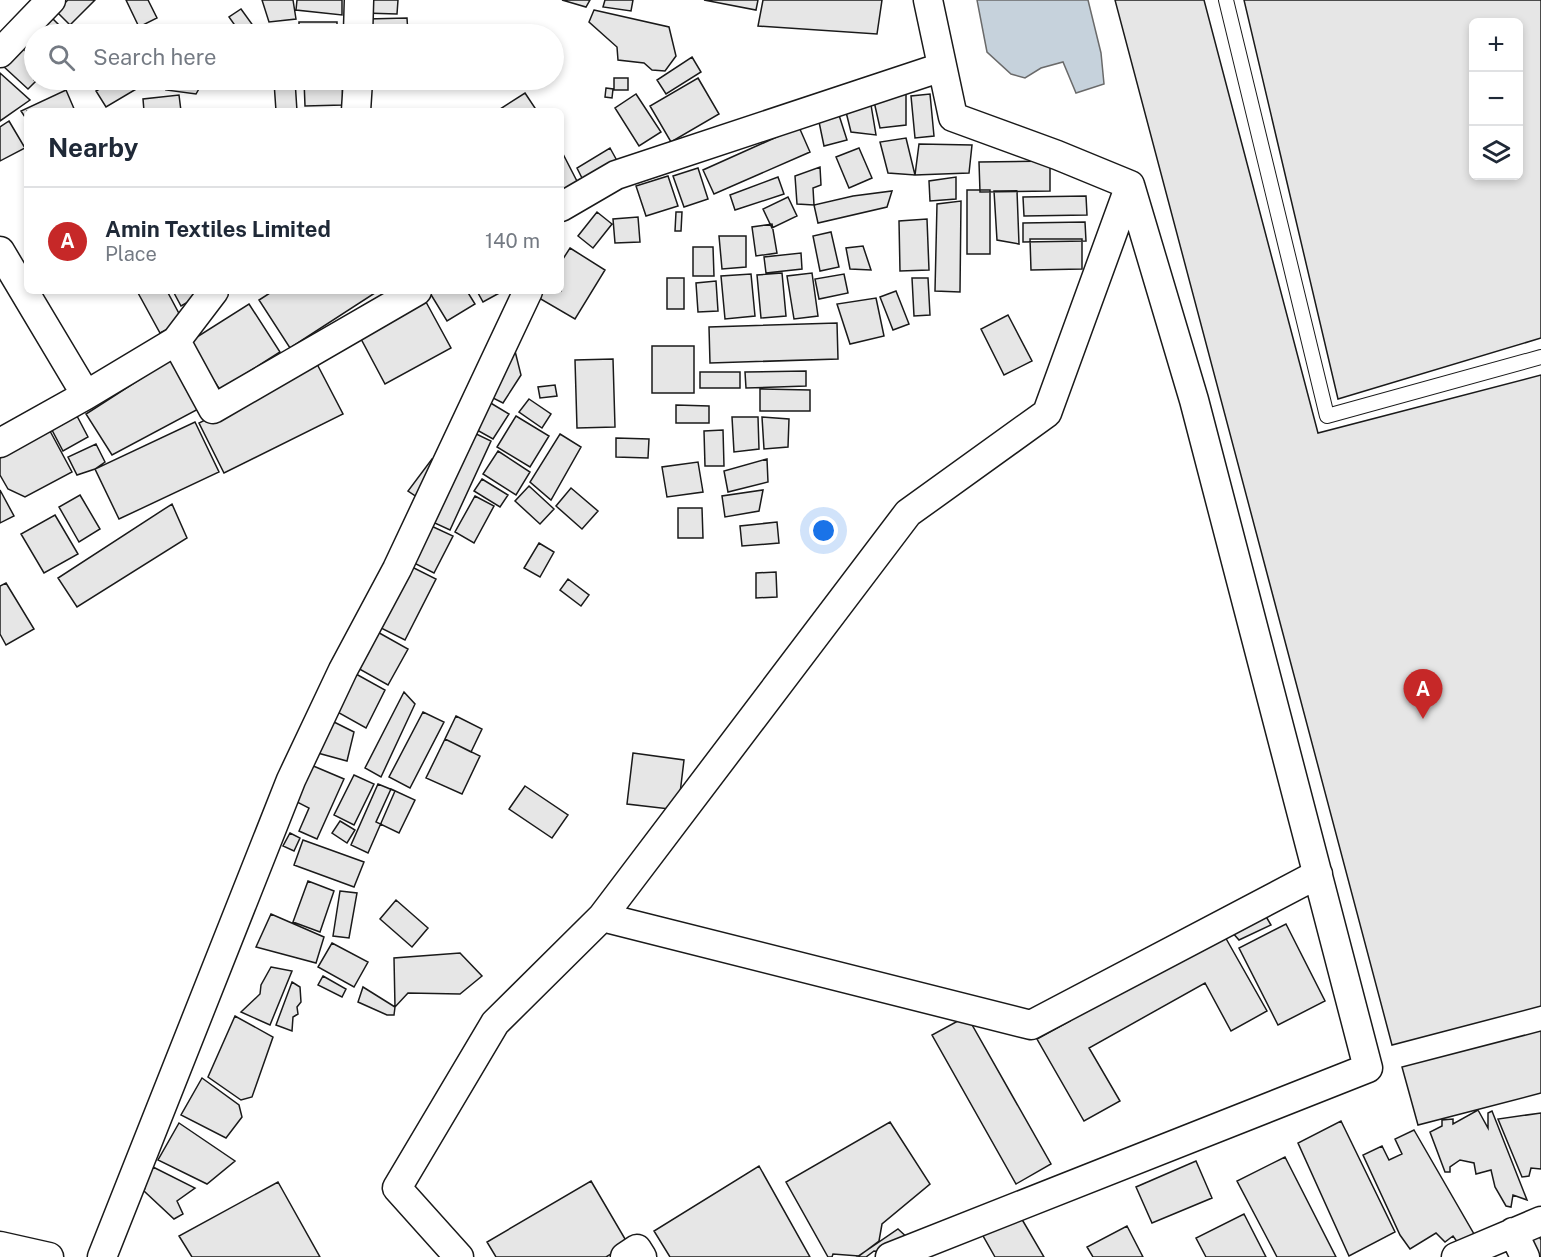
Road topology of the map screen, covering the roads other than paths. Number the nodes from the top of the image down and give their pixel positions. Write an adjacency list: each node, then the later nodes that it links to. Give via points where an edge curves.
1 (51, 0): 5 (street)
2 (359, 0): 6 (street)
3 (928, 0): 9 (street)
4 (1226, 0): 21 (lane, via 1327,416)
5 (28, 24)
6 (358, 24)
7 (24, 28): 8 (street)
8 (0, 53)
9 (942, 67): 12 (street, via 953,117); 13 (street, via 616,175)
10 (357, 90): 11 (street)
11 (356, 108)
12 (1130, 185): 24 (street, via 1197,412); 25 (street, via 1047,413 908,513)
13 (564, 205)
14 (0, 251): 15 (street)
15 (24, 291)
16 (26, 294): 22 (street)
17 (212, 294): 20 (street)
18 (412, 294): 20 (street, via 213,409)
19 (527, 294): 30 (street, via 397,569 291,780)
20 (176, 340): 22 (street)
21 (1541, 357)
22 (86, 395): 23 (street)
23 (0, 443)
24 (1318, 874): 25 (street, via 1031,1024); 34 (street, via 1368,1068)
25 (602, 917): 31 (street, via 495,1023 397,1188)
26 (1541, 1221): 27 (street)
27 (1513, 1232): 35 (street); 36 (street)
28 (0, 1246): 29 (street)
29 (49, 1257)
30 (102, 1257)
31 (459, 1257)
32 (625, 1257): 33 (street, via 637,1249)
33 (642, 1257)
34 (890, 1257)
35 (1456, 1257)
36 (1525, 1257)

